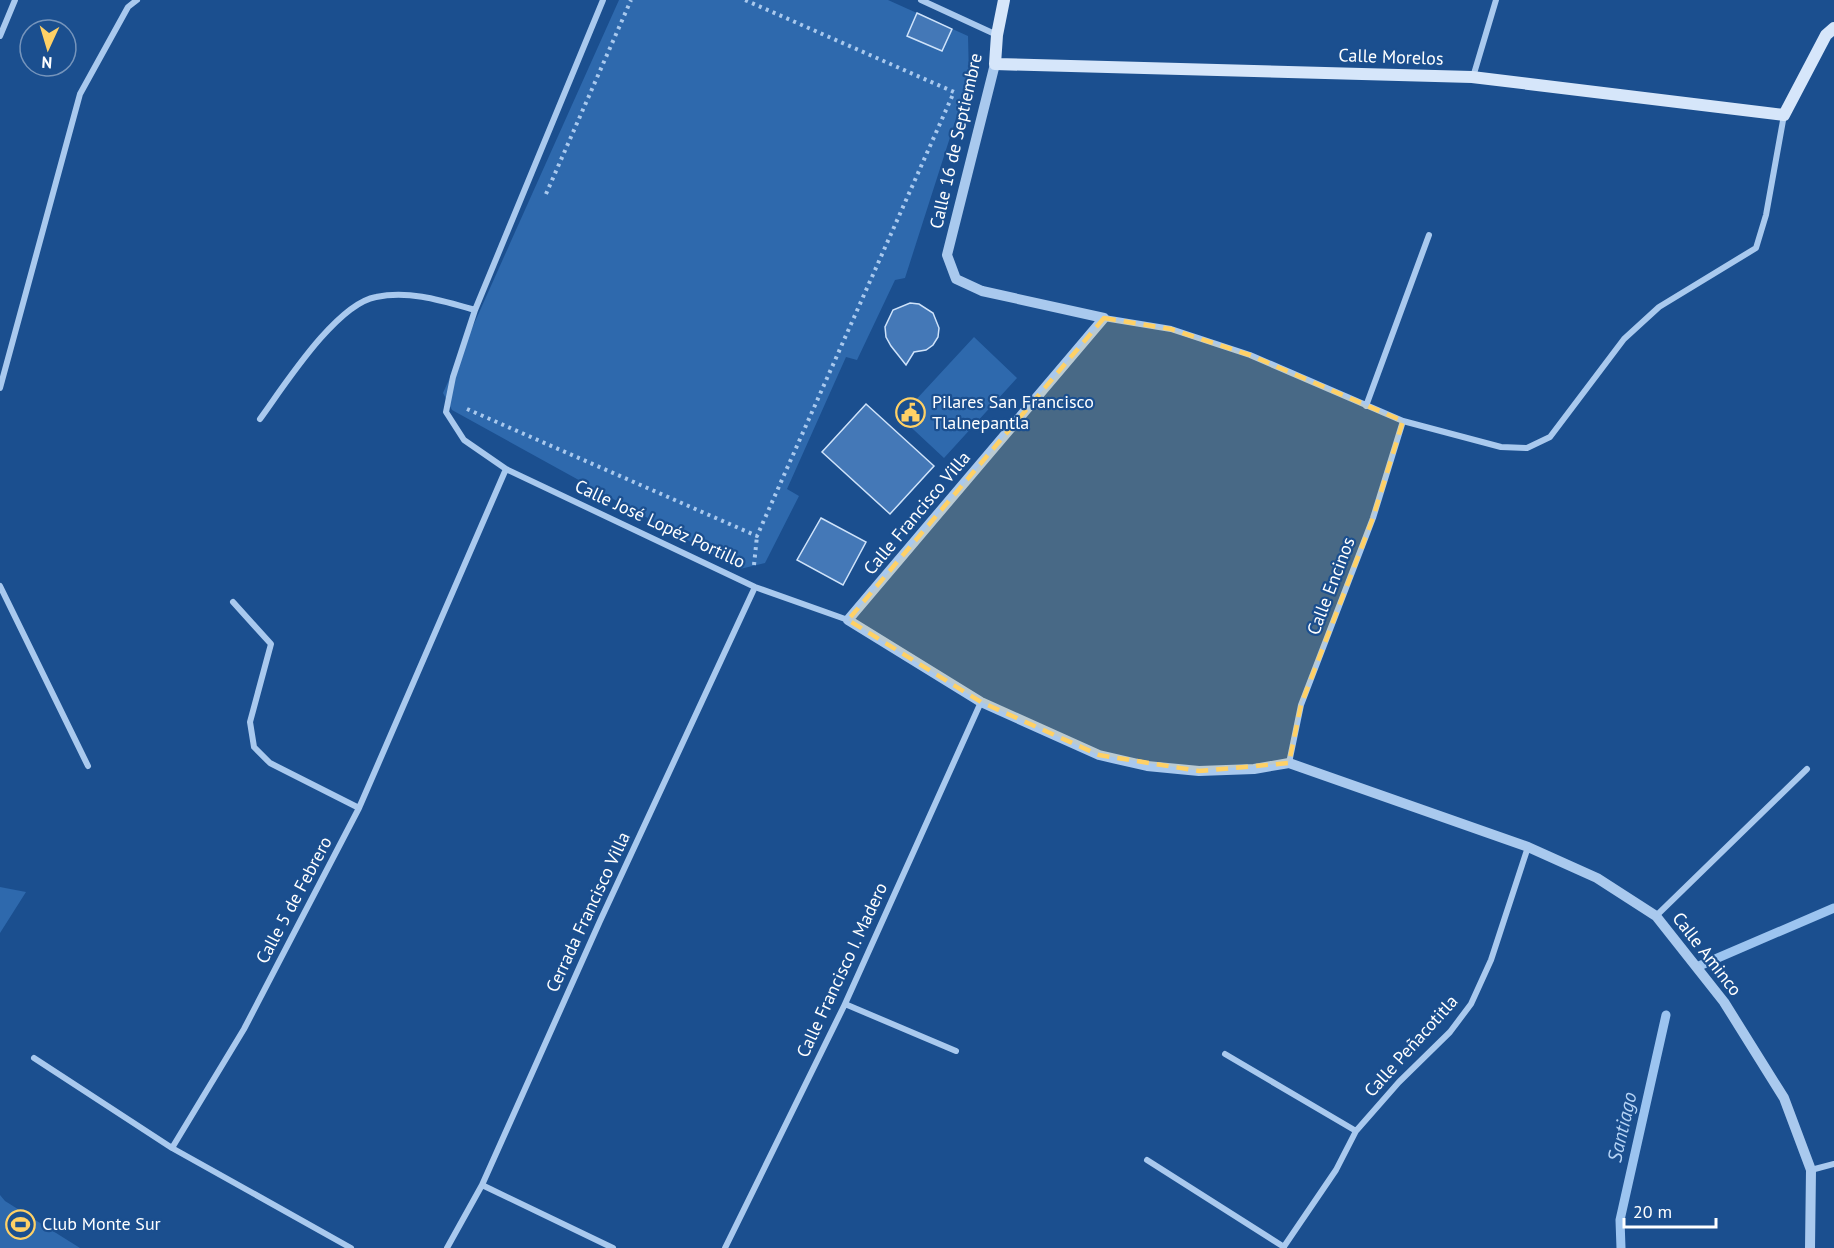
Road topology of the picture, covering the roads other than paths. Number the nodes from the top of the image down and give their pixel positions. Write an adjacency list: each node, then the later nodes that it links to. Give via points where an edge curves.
1 (15, 0): 9 (street)
2 (137, 0): 16 (street, via 128,7 81,94)
3 (603, 0): 14 (street, Calle José Lopéz Portillo)
4 (921, 0): 8 (street)
5 (1004, 0): 8 (main road, Calle 16 de Septiembre)
6 (1496, 0): 11 (street)
7 (1834, 28): 12 (main road, via 1826,35)
8 (997, 34): 10 (main road, Calle 16 de Septiembre)
9 (0, 36)
10 (994, 64): 11 (main road, Calle Morelos); 15 (street, Calle 16 de Septiembre, via 947,255 956,279 982,291)
11 (1472, 77): 12 (main road, Calle Morelos)
12 (1784, 115): 19 (street, via 1766,215 1755,248 1659,307 1624,339 1550,437 1527,448 1502,447)
13 (1429, 236): 17 (street)
14 (476, 310): 18 (street, via 429,297 373,297 328,329); 20 (street, Calle José Lopéz Portillo, via 453,377 446,412 464,440)
15 (1104, 318): 17 (street, via 1171,329 1250,355); 24 (street, Calle Francisco Villa)
16 (0, 388)
17 (1366, 406): 19 (street)
18 (260, 419)
19 (1403, 421): 26 (street, Calle Encinos, via 1373,518 1300,705)
20 (506, 469): 22 (street, Calle José Lopéz Portillo); 29 (street, Calle 5 de Febrero)
21 (0, 586): 27 (street)
22 (755, 587): 24 (street, Calle José Lopéz Portillo); 41 (street, Cerrada Francisco Villa)
23 (233, 602): 29 (street, via 271,644 250,722 254,747 270,763)
24 (848, 620): 25 (street, Calle José Lopéz Portillo)
25 (981, 702): 26 (street, Calle José Lopéz Portillo, via 1099,755 1147,766 1199,771); 32 (street, Calle Francisco I. Madero)
26 (1289, 763): 30 (street, Calle Aminco)
27 (88, 766)
28 (1807, 770): 31 (street)
29 (359, 808): 37 (street, Calle 5 de Febrero, via 244,1029)
30 (1528, 847): 31 (street, Calle Aminco, via 1597,878); 36 (street, Calle Peñacotitla, via 1491,960 1471,1004 1450,1032)
31 (1656, 916): 40 (street, Calle Aminco, via 1724,1002 1778,1088)
32 (845, 1004): 33 (street); 46 (street, Calle Francisco I. Madero)
33 (956, 1051)
34 (1225, 1054): 36 (street)
35 (34, 1058): 37 (street)
36 (1356, 1131): 42 (street, Calle Peñacotitla, via 1336,1170)
37 (172, 1148): 43 (street)
38 (1148, 1160): 42 (street)
39 (1834, 1164): 40 (street)
40 (1811, 1170): 47 (street, Calle Aminco)
41 (482, 1185): 44 (street, Cerrada Francisco Villa); 45 (street)
42 (1283, 1247)
43 (351, 1248)
44 (447, 1248)
45 (614, 1248)
46 (725, 1248)
47 (1810, 1248)

